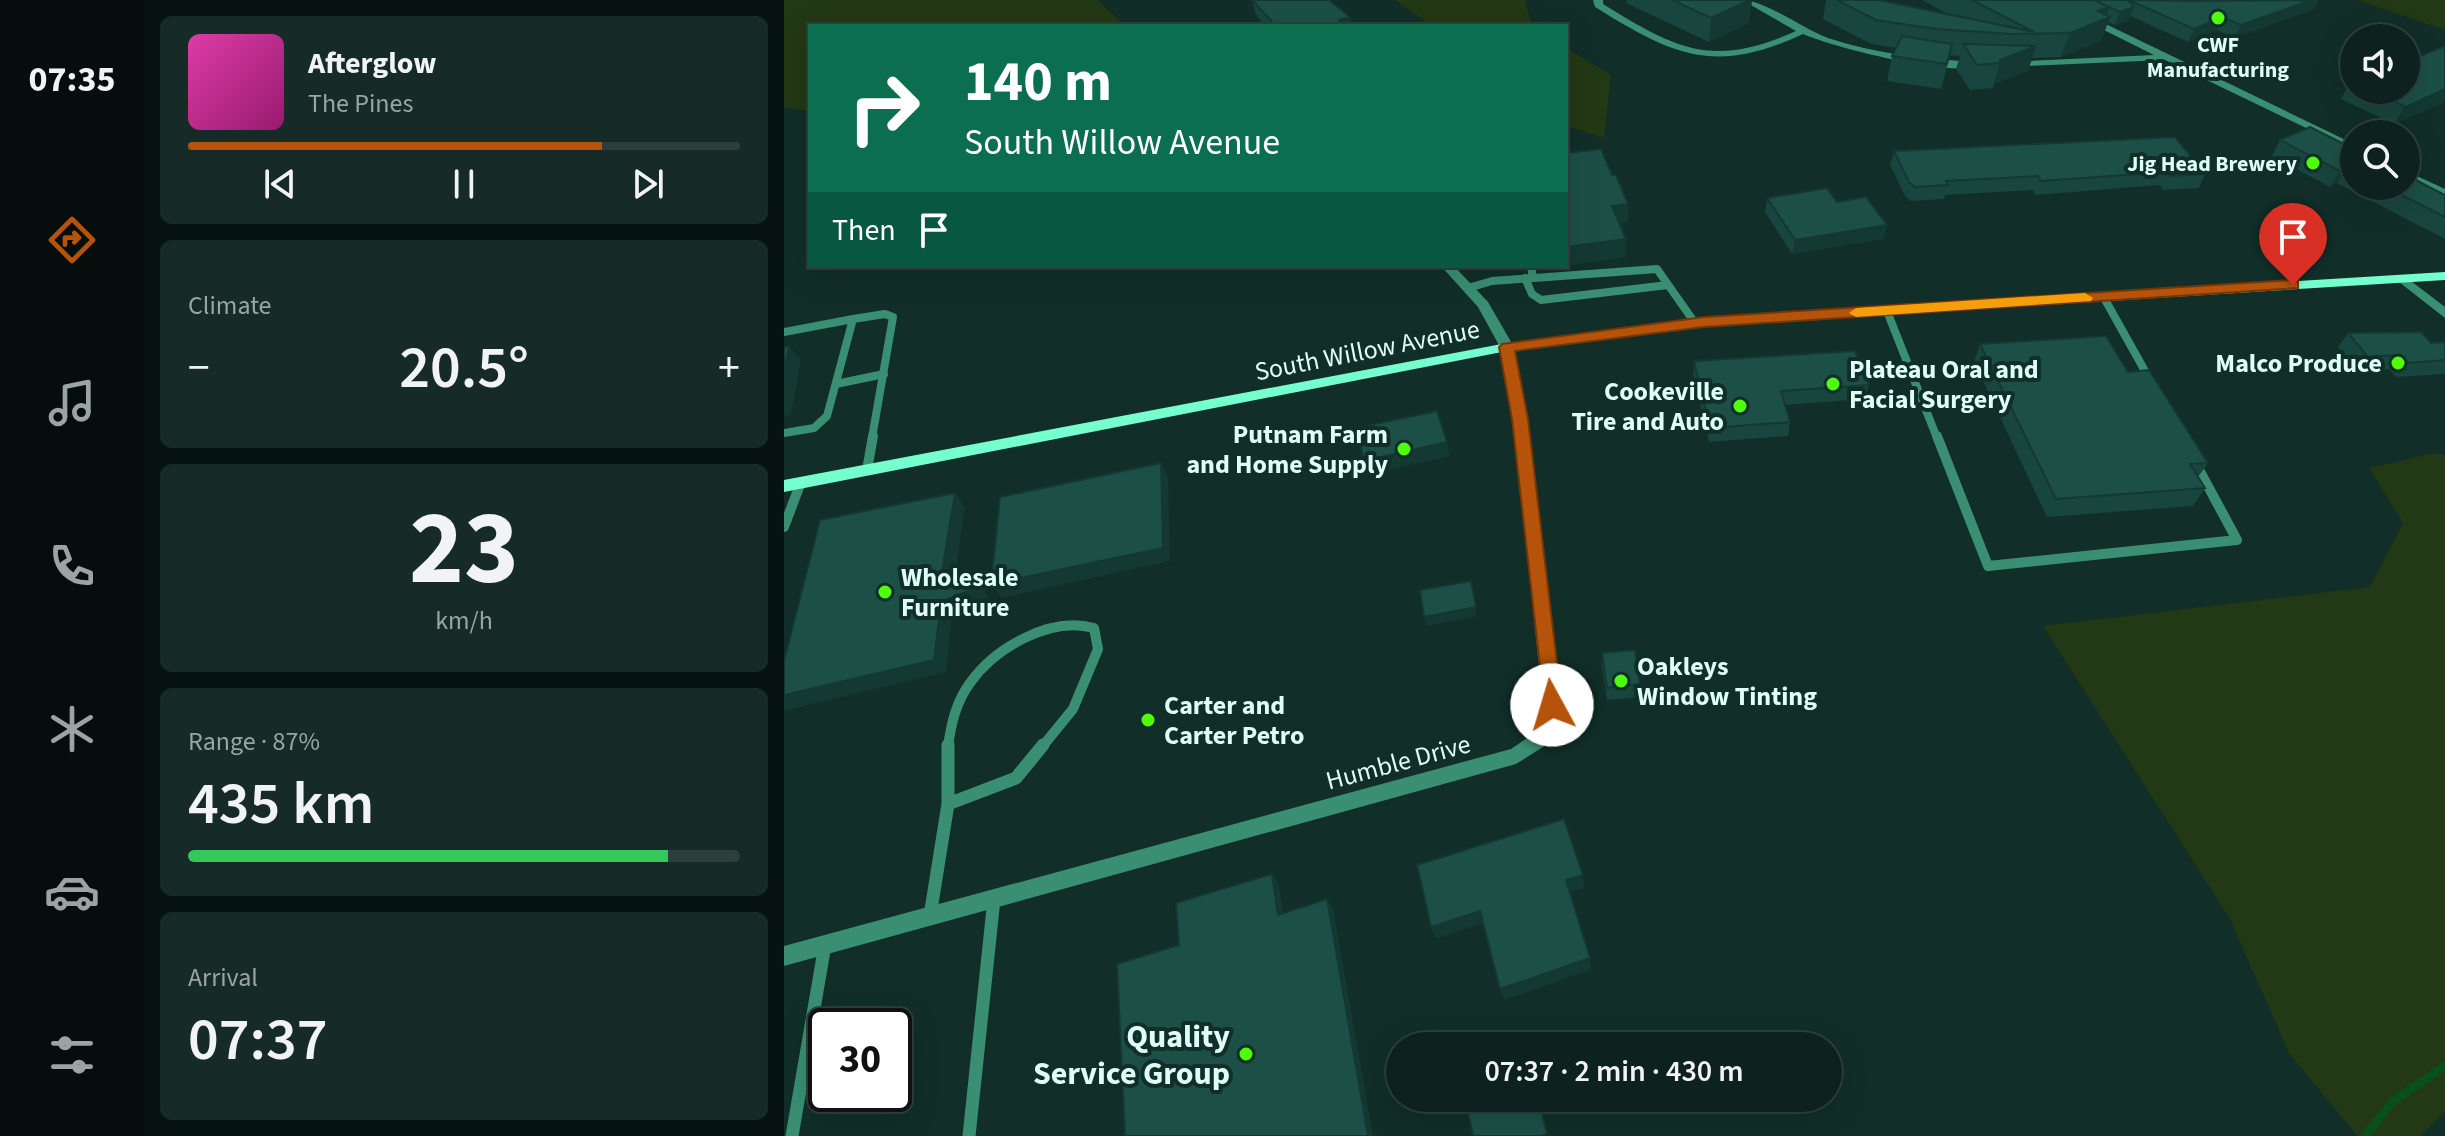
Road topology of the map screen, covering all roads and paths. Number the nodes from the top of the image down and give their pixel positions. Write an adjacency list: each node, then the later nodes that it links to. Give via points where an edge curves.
1 (1598, 0): 4 (street, via 1598,5 1651,34 1693,53 1723,58 1769,49)
2 (1747, 0): 4 (street)
3 (2049, 0): 5 (street)
4 (1803, 31): 5 (street, via 1908,59 1974,65)
5 (2170, 57): 6 (street)
6 (2340, 141)
7 (2420, 181): 8 (street)
8 (2445, 193)
9 (1449, 268): 15 (street, Humble Drive)
10 (1531, 268): 12 (lane)
11 (2445, 276): 13 (main road, South Willow Avenue)
12 (1529, 278): 14 (lane, via 1657,269); 14 (lane, via 1532,294 1541,300); 15 (lane)
13 (2403, 279): 16 (main road, South Willow Avenue); 18 (street)
14 (1668, 285): 20 (lane)
15 (1468, 288): 22 (street, Humble Drive)
16 (2103, 296): 17 (main road, South Willow Avenue); 25 (lane)
17 (1887, 311): 20 (main road, South Willow Avenue); 27 (lane, via 1988,566 2237,540)
18 (2445, 314)
19 (853, 319): 21 (lane); 23 (lane, via 893,317); 24 (lane)
20 (1695, 323): 22 (main road, South Willow Avenue)
21 (784, 332)
22 (1507, 347): 28 (main road, South Willow Avenue); 33 (street, Humble Drive, via 1552,705 1540,739 1516,756)
23 (884, 374): 24 (lane); 28 (lane)
24 (836, 384): 26 (lane, via 827,416 814,428)
25 (2157, 392)
26 (784, 433)
27 (2193, 459)
28 (867, 470): 29 (main road, South Willow Avenue)
29 (801, 482): 30 (main road, South Willow Avenue); 31 (lane)
30 (784, 486)
31 (784, 527)
32 (948, 804): 32 (lane, via 1016,778 1073,709 1098,649 1094,628 1079,623 1044,631 1005,648 968,681 946,749); 34 (lane)
33 (994, 899): 34 (street, Humble Drive); 38 (lane)
34 (930, 916): 35 (street, Humble Drive)
35 (825, 945): 36 (street, Humble Drive); 37 (lane)
36 (784, 956)
37 (792, 1136)
38 (969, 1136)

